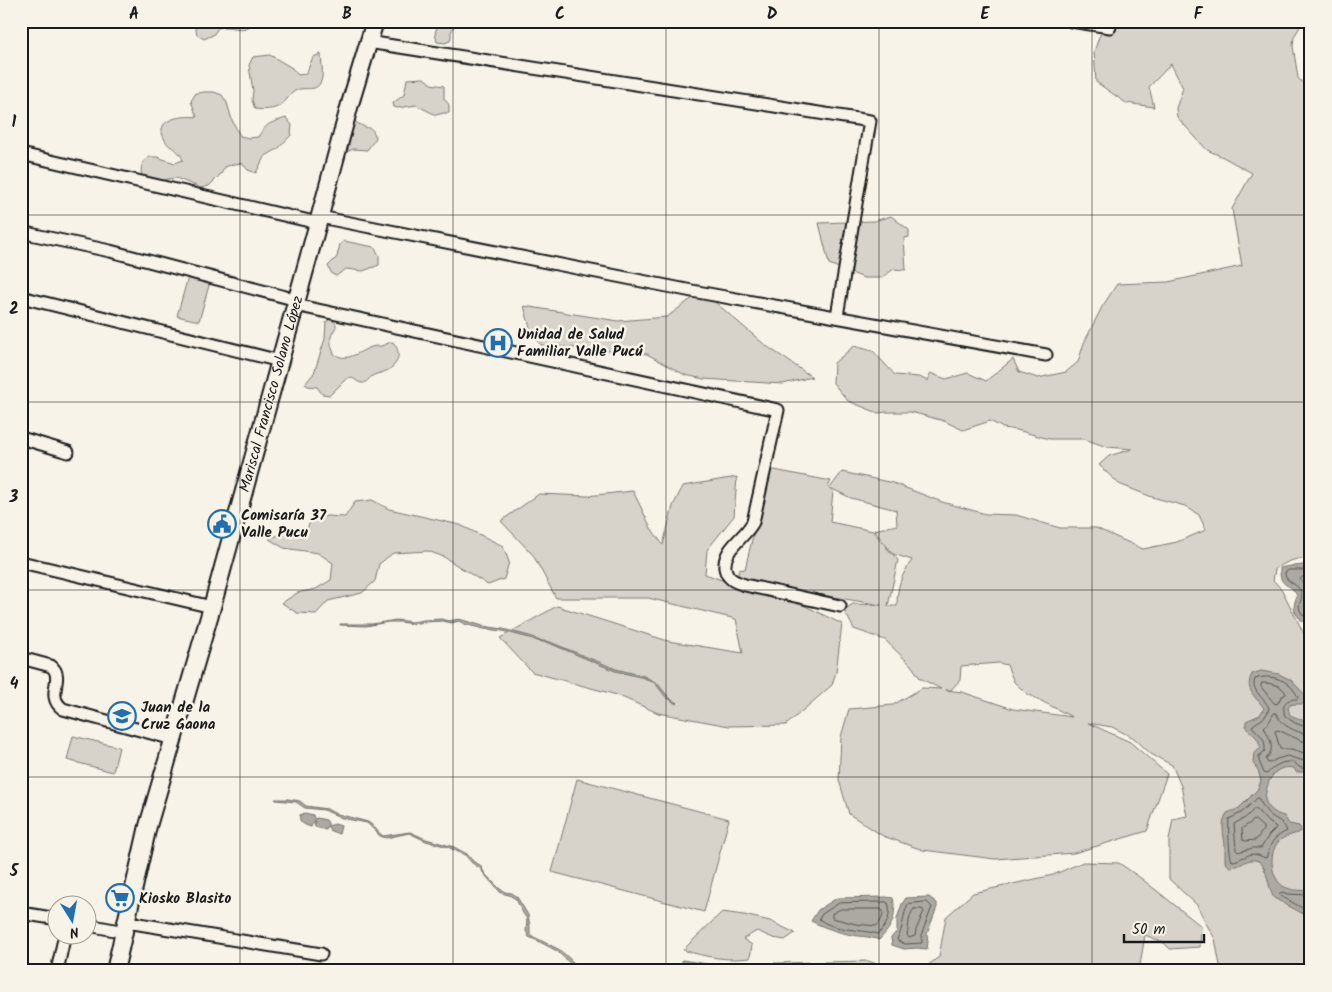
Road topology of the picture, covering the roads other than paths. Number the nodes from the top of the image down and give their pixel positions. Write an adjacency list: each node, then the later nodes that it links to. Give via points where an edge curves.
1 (374, 21): 4 (main road, Mariscal Francisco Solano López)
2 (1072, 21): 3 (street)
3 (1110, 27)
4 (368, 42): 6 (main road, Mariscal Francisco Solano López); 10 (street, via 870,121)
5 (21, 154): 6 (street)
6 (319, 220): 9 (main road, Mariscal Francisco Solano López); 10 (street)
7 (21, 232): 9 (street, via 110,252)
8 (21, 297): 12 (street)
9 (296, 302): 12 (main road, Mariscal Francisco Solano López); 16 (street, via 778,410 753,522 730,549 726,572 736,582)
10 (837, 316): 11 (street)
11 (1046, 355)
12 (280, 361): 17 (main road, Mariscal Francisco Solano López)
13 (21, 438): 14 (street)
14 (68, 452)
15 (21, 562): 17 (street)
16 (840, 606)
17 (212, 607): 19 (main road, Mariscal Francisco Solano López)
18 (21, 658): 19 (street, via 55,669 55,700 63,709)
19 (173, 739): 23 (main road, Mariscal Francisco Solano López, via 148,826)
20 (21, 913): 21 (street)
21 (48, 918)
22 (98, 926): 23 (street)
23 (126, 927): 25 (street); 27 (main road, Mariscal Francisco Solano López)
24 (63, 944): 26 (street)
25 (321, 954)
26 (57, 971)
27 (116, 971)

